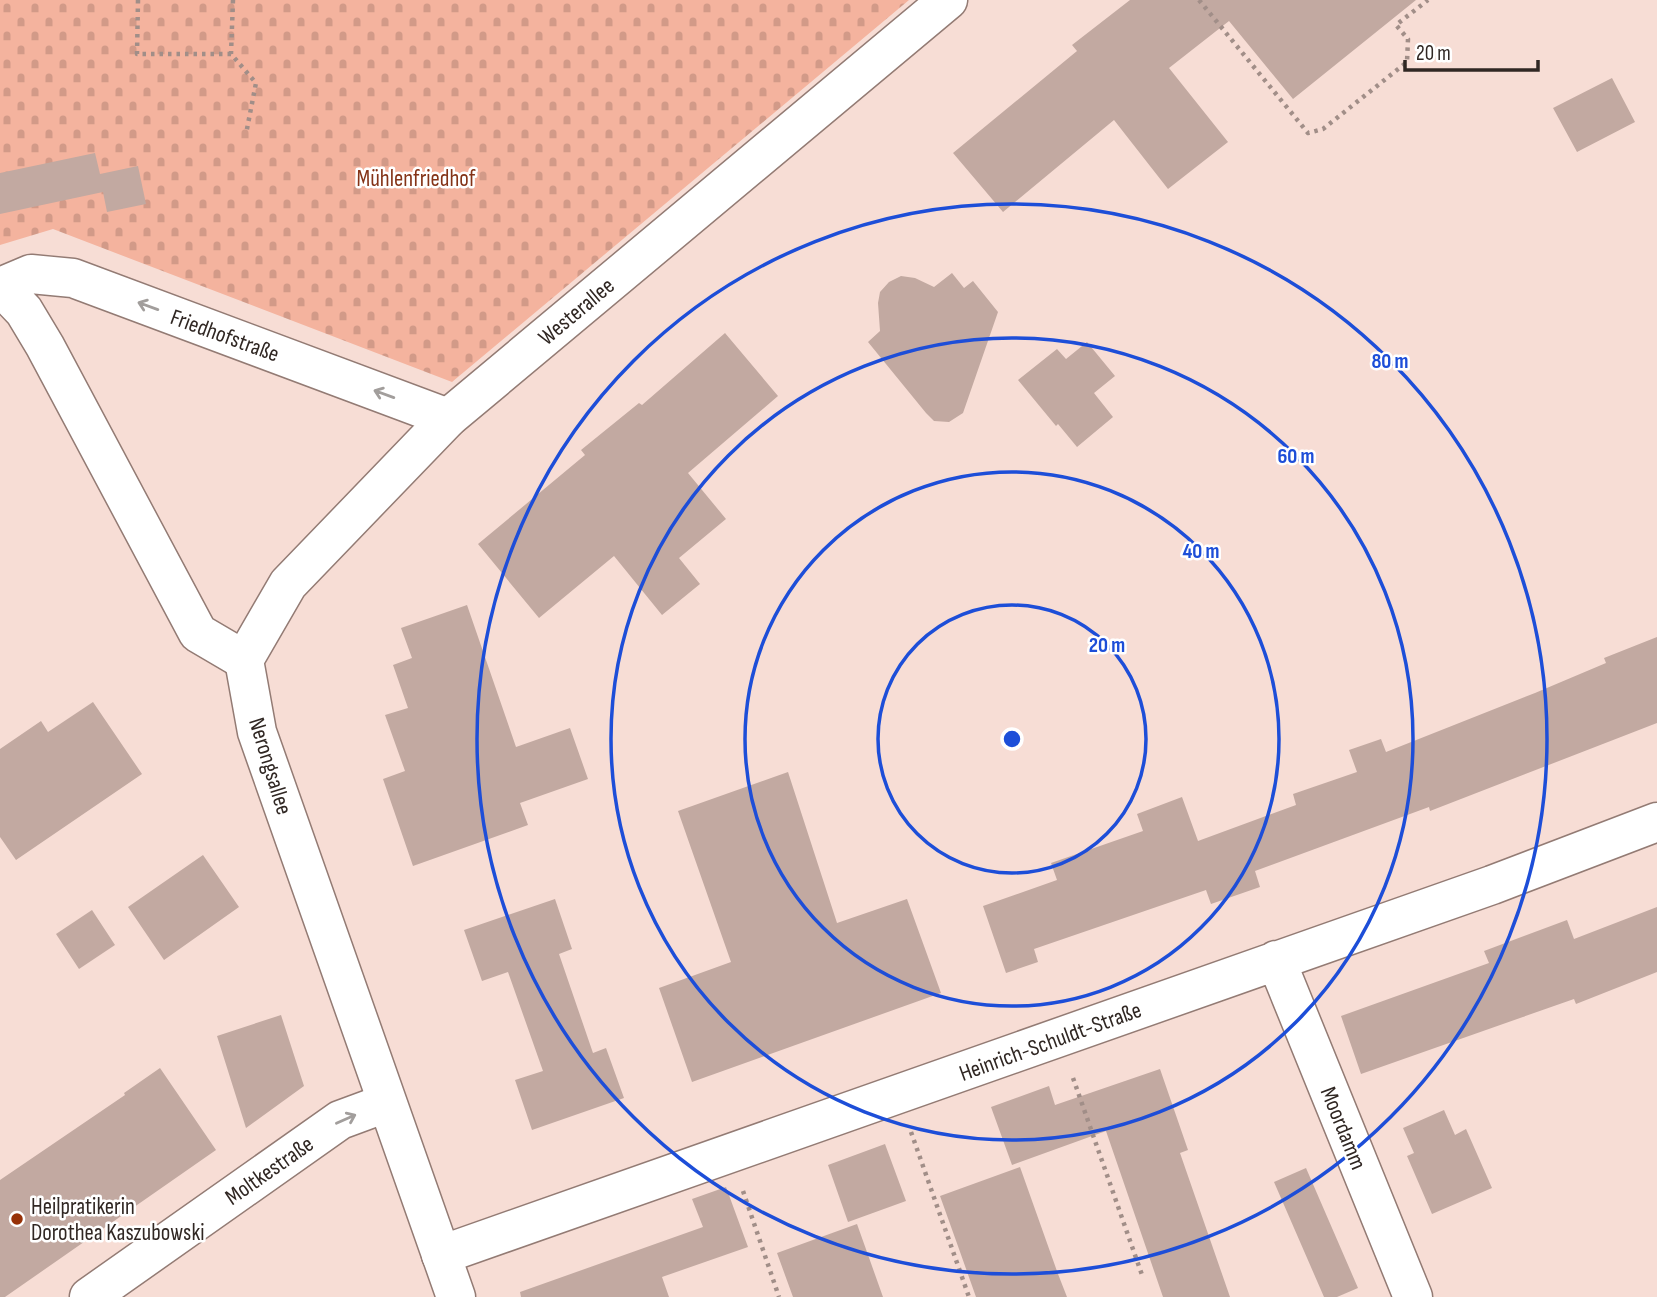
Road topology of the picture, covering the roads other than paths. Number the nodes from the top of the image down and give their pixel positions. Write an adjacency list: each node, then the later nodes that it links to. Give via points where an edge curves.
1 (948, 0): 3 (street, Westerallee)
2 (0, 287): 3 (street, Friedhofstraße, one-way to 2, via 73,278 30,274); 4 (street, via 24,311 45,346 198,632)
3 (447, 418): 4 (street, Westerallee, via 288,584)
4 (244, 660): 7 (street, Nerongsallee, via 257,732)
5 (1657, 822): 6 (street, Heinrich-Schuldt-Straße)
6 (1276, 960): 8 (street, Heinrich-Schuldt-Straße); 11 (street, Moordamm)
7 (386, 1103): 8 (street, Nerongsallee); 9 (street, Moltkestraße, one-way to 7, via 340,1120)
8 (441, 1255): 10 (street, Nerongsallee)
9 (89, 1297)
10 (456, 1297)
11 (1413, 1297)

